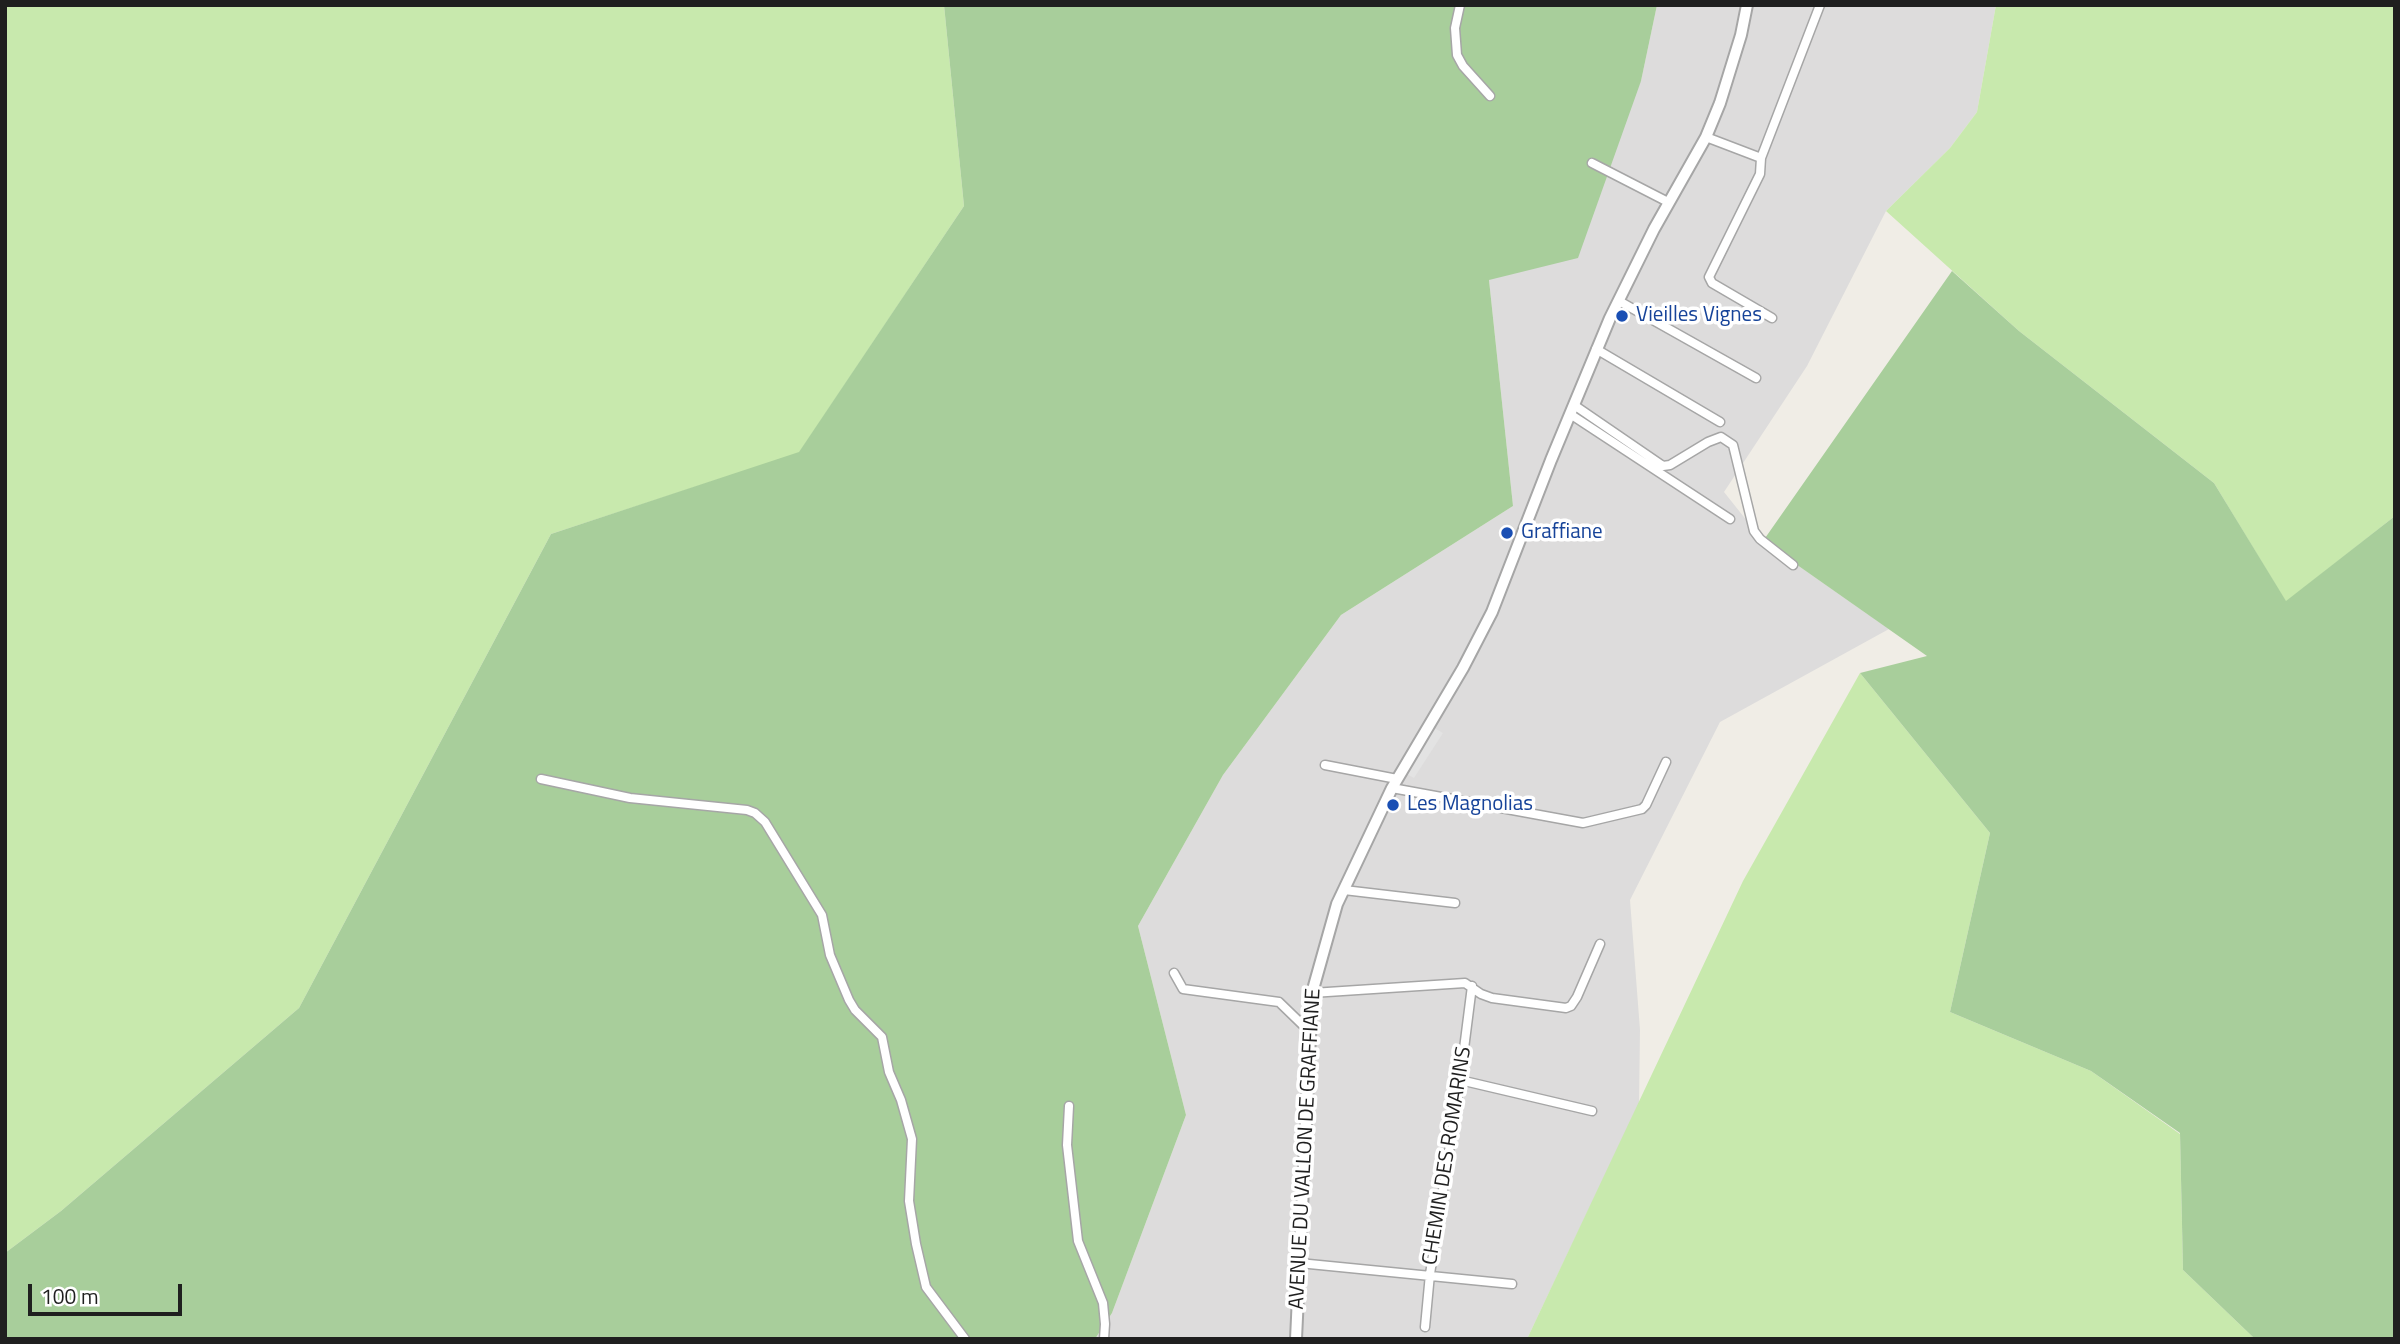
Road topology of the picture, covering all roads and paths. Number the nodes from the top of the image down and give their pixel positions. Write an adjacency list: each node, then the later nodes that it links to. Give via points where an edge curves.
1 (1460, 5): 4 (street, via 1455,28 1457,55)
2 (1747, 5): 5 (street, AVENUE DU VALLON DE GRAFFIANE, via 1731,70)
3 (1820, 5): 6 (street)
4 (1490, 96)
5 (1706, 137): 6 (street); 8 (street, AVENUE DU VALLON DE GRAFFIANE)
6 (1761, 158): 10 (street, via 1760,174 1709,277)
7 (1592, 163): 8 (street)
8 (1668, 202): 9 (street, AVENUE DU VALLON DE GRAFFIANE)
9 (1619, 300): 11 (street, AVENUE DU VALLON DE GRAFFIANE); 12 (street)
10 (1772, 318)
11 (1597, 349): 13 (street, AVENUE DU VALLON DE GRAFFIANE); 14 (street)
12 (1756, 378)
13 (1572, 409): 15 (street); 16 (street, via 1663,466 1721,437 1733,445 1754,531); 20 (street, AVENUE DU VALLON DE GRAFFIANE, via 1492,612)
14 (1720, 422)
15 (1730, 519)
16 (1794, 565)
17 (1666, 762): 20 (street, via 1642,809 1583,823)
18 (1325, 765): 20 (street)
19 (541, 779): 35 (street, via 630,798 747,810 765,822 822,915 830,955 849,1000 882,1037 912,1139 909,1201 926,1287)
20 (1394, 784): 21 (street, AVENUE DU VALLON DE GRAFFIANE)
21 (1344, 890): 22 (street); 26 (street, AVENUE DU VALLON DE GRAFFIANE)
22 (1455, 903)
23 (1600, 944): 25 (street, via 1574,1003 1566,1008 1492,998)
24 (1174, 973): 27 (street, via 1183,989 1279,1002)
25 (1472, 986): 26 (street, via 1455,983); 28 (street, CHEMIN DES ROMARINS)
26 (1312, 993): 27 (street, AVENUE DU VALLON DE GRAFFIANE)
27 (1310, 1032): 31 (street, AVENUE DU VALLON DE GRAFFIANE)
28 (1460, 1080): 30 (street); 32 (street, CHEMIN DES ROMARINS)
29 (1069, 1106): 36 (street, via 1067,1145 1078,1241 1103,1303)
30 (1591, 1111)
31 (1299, 1263): 32 (street); 37 (street, AVENUE DU VALLON DE GRAFFIANE)
32 (1430, 1274): 33 (street); 34 (street, CHEMIN DES ROMARINS)
33 (1512, 1284)
34 (1425, 1327)
35 (965, 1339)
36 (1104, 1339)
37 (1296, 1339)

